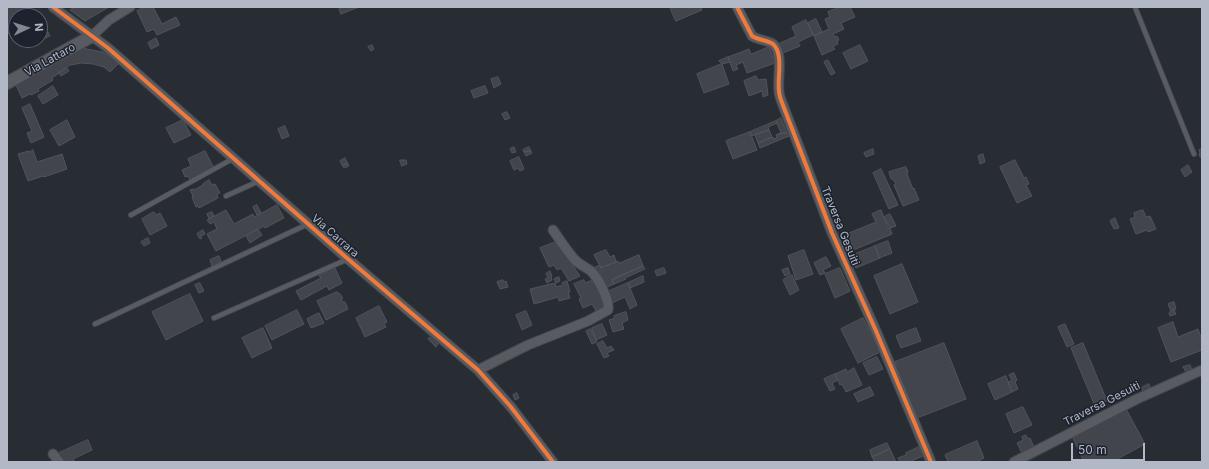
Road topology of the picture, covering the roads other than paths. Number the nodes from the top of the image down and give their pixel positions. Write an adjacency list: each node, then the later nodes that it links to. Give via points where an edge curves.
1 (53, 7): 5 (street, Via Carrara)
2 (130, 7): 5 (street, via 109,20)
3 (737, 7): 22 (street, Traversa Gesuiti, via 752,36 775,46 779,59 778,90 781,100 832,233)
4 (1135, 7): 7 (lane)
5 (92, 36): 6 (street, Via Lattaro); 8 (street, Via Carrara)
6 (7, 83)
7 (1194, 154)
8 (234, 158): 9 (street, Via Carrara); 11 (lane)
9 (259, 181): 10 (lane); 12 (street, Via Carrara)
10 (226, 196)
11 (131, 215)
12 (308, 224): 14 (street, Via Carrara); 16 (lane)
13 (553, 230): 17 (street, via 577,262 596,276 608,300 608,310)
14 (348, 259): 15 (lane); 17 (street, Via Carrara)
15 (214, 318)
16 (96, 324)
17 (478, 370): 21 (street, Via Carrara, via 511,407)
18 (1202, 370): 23 (street, Traversa Gesuiti, via 1137,399)
19 (53, 454): 20 (street)
20 (59, 462)
21 (553, 462)
22 (931, 462)
23 (1014, 462)

